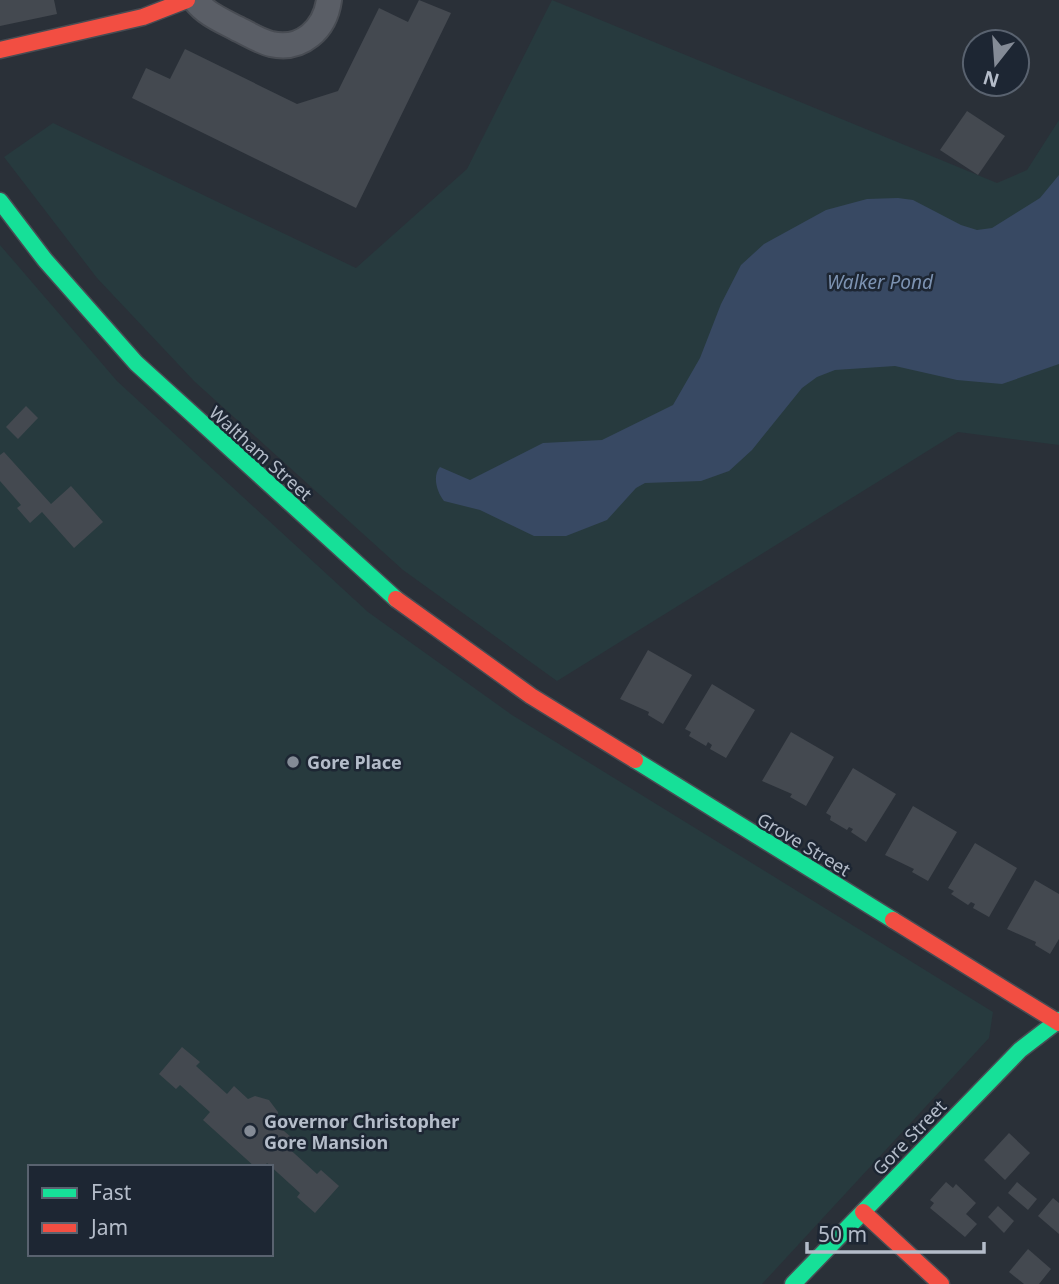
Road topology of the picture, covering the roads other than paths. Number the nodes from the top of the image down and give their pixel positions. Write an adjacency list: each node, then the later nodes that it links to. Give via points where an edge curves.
1 (187, 0): 4 (street, via 144,18)
2 (195, 0): 3 (street, via 212,15 261,40 283,45 308,38 318,29)
3 (329, 0)
4 (0, 50)
5 (0, 201): 6 (street, Waltham Street, via 105,330 175,401 385,591)
6 (531, 696): 7 (street, Grove Street)
7 (1058, 1021): 8 (street, Gore Street, via 1020,1050)
8 (863, 1212): 9 (street, Gore Street); 10 (street)
9 (793, 1284)
10 (941, 1284)

